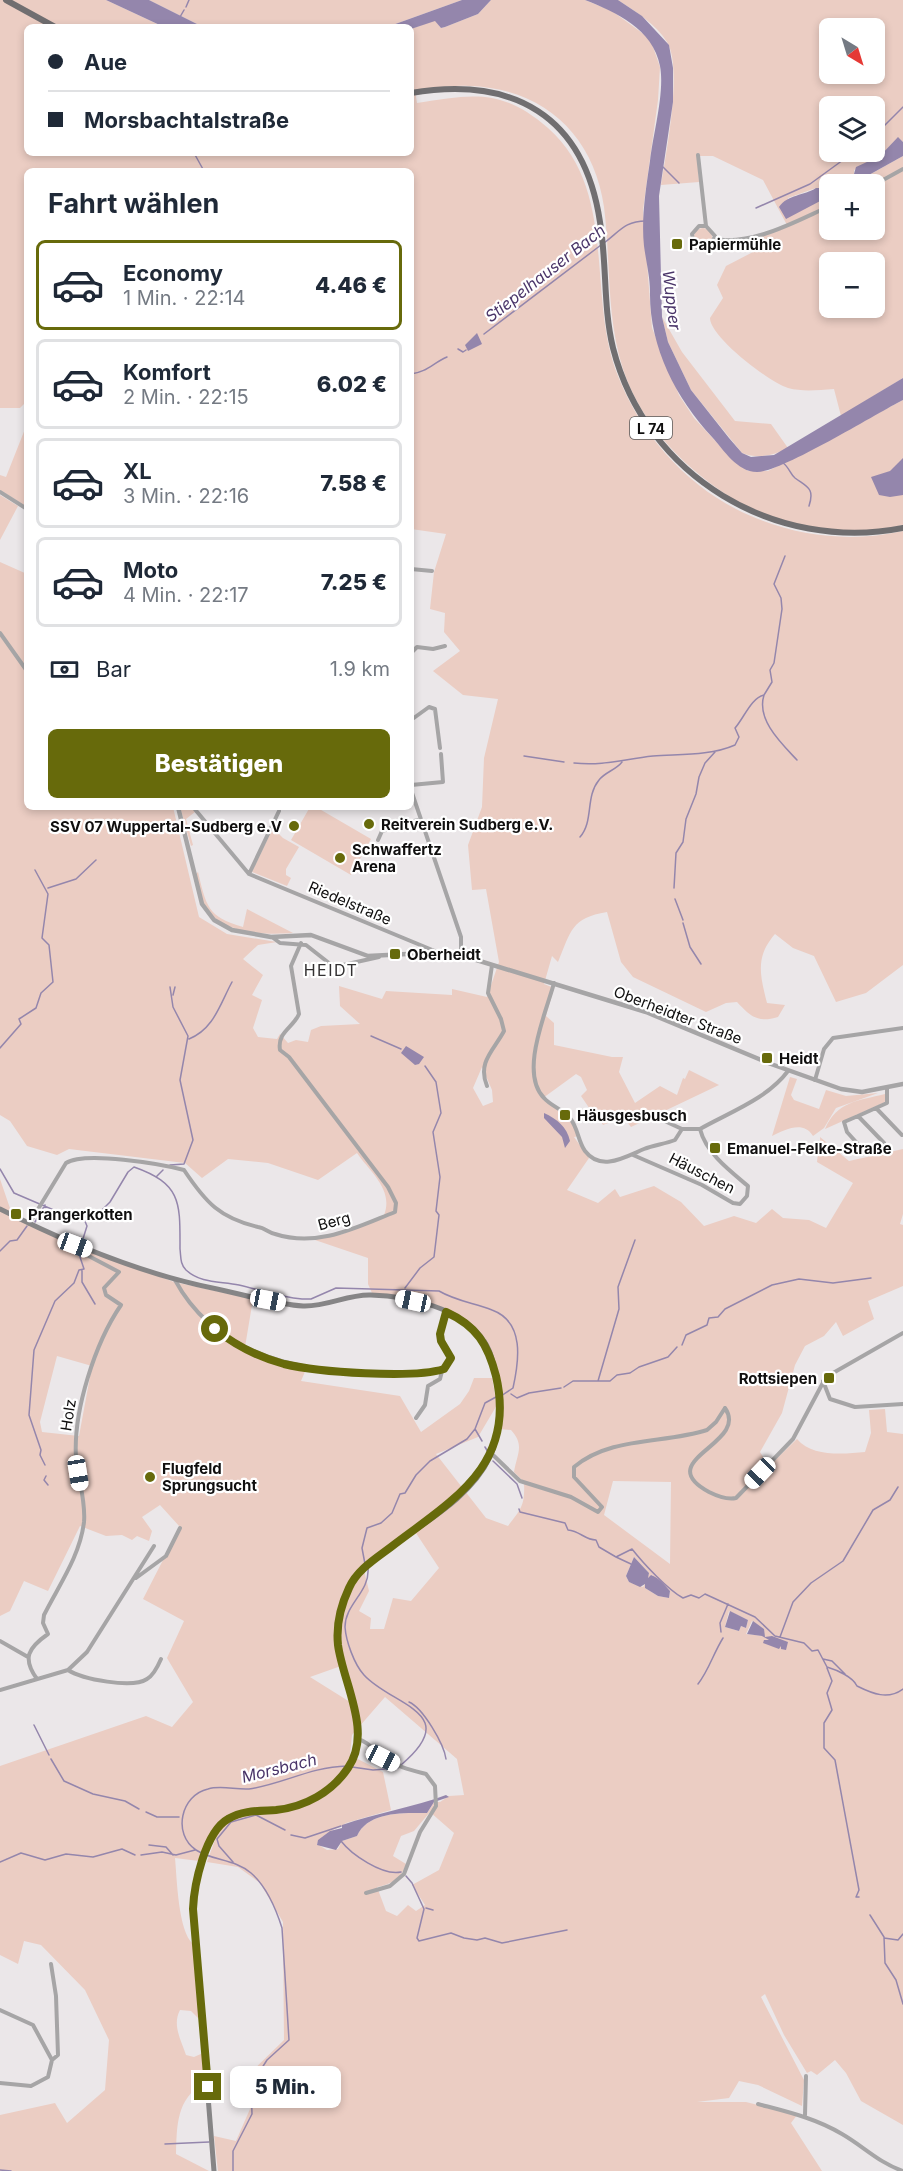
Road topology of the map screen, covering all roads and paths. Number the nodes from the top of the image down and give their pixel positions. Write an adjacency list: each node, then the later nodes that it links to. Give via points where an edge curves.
1 (6, 0): 2 (main road)
2 (50, 24)
3 (414, 93): 12 (main road, L 74, via 455,88 507,96 541,113 577,153 599,211 609,330 624,378 657,438 691,474 734,504 788,525 845,534)
4 (698, 155): 8 (street)
5 (903, 169): 6 (street)
6 (885, 179)
7 (819, 211): 9 (street, via 750,237 729,242)
8 (706, 226): 9 (street, via 712,230); 9 (street, via 693,231 694,244 704,249)
9 (714, 239)
10 (0, 492): 11 (street)
11 (24, 507)
12 (903, 528)
13 (414, 569): 14 (street)
14 (432, 571)
15 (0, 633): 18 (street)
16 (445, 646): 17 (street)
17 (414, 650)
18 (24, 666)
19 (414, 718): 20 (street, via 429,707 435,708)
20 (440, 748)
21 (441, 754): 22 (street, via 443,782)
22 (414, 785)
23 (414, 799): 27 (street)
24 (179, 810): 30 (street, via 199,897 207,913 232,930)
25 (196, 810): 29 (street, Riedelstraße)
26 (279, 811): 29 (street)
27 (421, 819): 28 (street, via 382,831); 34 (street, via 461,937)
28 (378, 840)
29 (249, 874): 32 (street, Riedelstraße)
30 (271, 937): 31 (street, via 280,943); 33 (street, via 311,935 360,955)
31 (301, 943): 33 (street, via 334,967); 53 (street, Berg, via 291,966 299,1014 282,1034 280,1050 290,1057 388,1187 396,1212 331,1237 292,1237 241,1224 220,1212 199,1193 184,1170 137,1161 88,1158 66,1163)
32 (443, 954): 33 (street); 34 (street, Oberheidter Straße)
33 (382, 956)
34 (461, 956): 35 (street, Oberheidter Straße)
35 (492, 964): 36 (street, Oberheidter Straße); 41 (street, via 488,993 504,1031 485,1062)
36 (554, 983): 38 (street, Oberheidter Straße, via 646,1012); 51 (street, via 534,1057 542,1097 569,1117 589,1156 615,1161)
37 (903, 1028): 39 (street, via 833,1038 824,1049)
38 (788, 1071): 39 (street, Oberheidter Straße); 47 (street, via 776,1084)
39 (814, 1080): 42 (street, Oberheidter Straße, via 855,1092)
40 (903, 1084): 42 (street, Oberheidter Straße)
41 (486, 1086)
42 (887, 1088): 43 (street, via 889,1102)
43 (876, 1108): 44 (street); 48 (street)
44 (858, 1116): 49 (street); 50 (street, via 844,1122 847,1132)
45 (658, 1118): 46 (street)
46 (682, 1129): 47 (street); 51 (street, via 675,1140)
47 (700, 1130): 51 (street, Häuschen, via 713,1152 748,1186 746,1199 740,1204)
48 (902, 1136)
49 (884, 1143)
50 (866, 1153)
51 (633, 1155)
52 (0, 1209): 53 (main road)
53 (29, 1224): 54 (main road)
54 (75, 1245): 55 (main road); 67 (street, Holz, via 119,1272 104,1288 106,1295 121,1305 92,1362 82,1402 76,1450 83,1526 73,1561 44,1615 48,1634)
55 (175, 1281): 56 (main road, via 301,1306 372,1295 413,1301); 58 (street, via 210,1325 235,1344 265,1358 292,1365 387,1374)
56 (446, 1312): 58 (street, via 440,1334 451,1358); 62 (main road, via 470,1326 484,1341 492,1361 499,1397)
57 (903, 1333): 59 (street)
58 (442, 1371): 61 (street, via 440,1379 428,1386 425,1405)
59 (823, 1380): 60 (street, via 827,1395 839,1404); 62 (street, via 793,1439 730,1499 717,1496 690,1475 693,1461 714,1445 726,1428 725,1408 707,1430 642,1441 584,1459 574,1467 574,1477 600,1504 602,1509 598,1512 567,1495 520,1481)
60 (903, 1404)
61 (416, 1418)
62 (491, 1454): 72 (main road, via 462,1494 367,1566 348,1591 338,1632 340,1655 354,1704)
63 (180, 1528): 65 (street, via 166,1556)
64 (154, 1546): 65 (street)
65 (136, 1578): 69 (street, via 87,1652)
66 (0, 1641): 67 (street)
67 (28, 1657): 70 (street)
68 (161, 1659): 69 (street, via 150,1677 137,1682 78,1676)
69 (68, 1670): 70 (street)
70 (37, 1679): 71 (street)
71 (0, 1690)
72 (356, 1739): 73 (street, via 402,1768 431,1778 435,1786 433,1814 420,1832 404,1874 390,1886); 81 (main road, via 353,1761 324,1793 301,1805 254,1810 228,1819 205,1853 195,1883 193,1909)
73 (366, 1893)
74 (51, 1964): 76 (street, via 57,1996 59,2052)
75 (0, 2010): 76 (street, via 33,2025)
76 (52, 2060): 78 (street, via 46,2079 34,2085)
77 (806, 2076): 80 (street)
78 (0, 2083)
79 (758, 2104): 80 (street)
80 (805, 2115): 82 (street)
81 (214, 2171)
82 (903, 2171)

